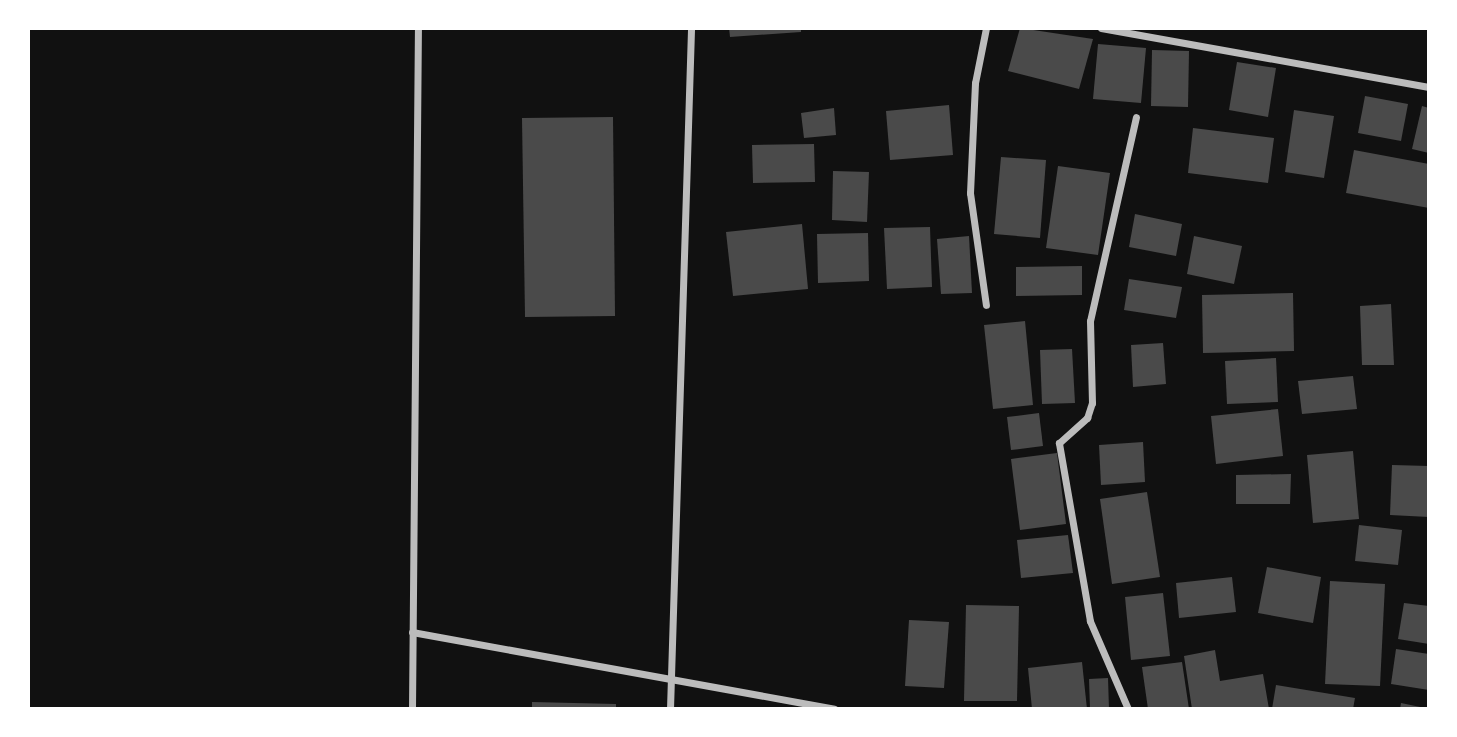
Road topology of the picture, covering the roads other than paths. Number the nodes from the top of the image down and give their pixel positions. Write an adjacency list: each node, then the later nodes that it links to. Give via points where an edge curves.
1 (418, 28): 8 (street)
2 (691, 28): 9 (street)
3 (986, 28): 7 (street, via 975,83 970,193)
4 (1101, 28): 5 (street)
5 (1429, 87)
6 (1136, 117): 13 (street, via 1090,321 1092,402 1087,418 1059,443 1090,621)
7 (986, 305)
8 (412, 632): 9 (street); 10 (street)
9 (671, 676): 11 (street); 12 (street)
10 (412, 709)
11 (670, 709)
12 (834, 709)
13 (1128, 709)

